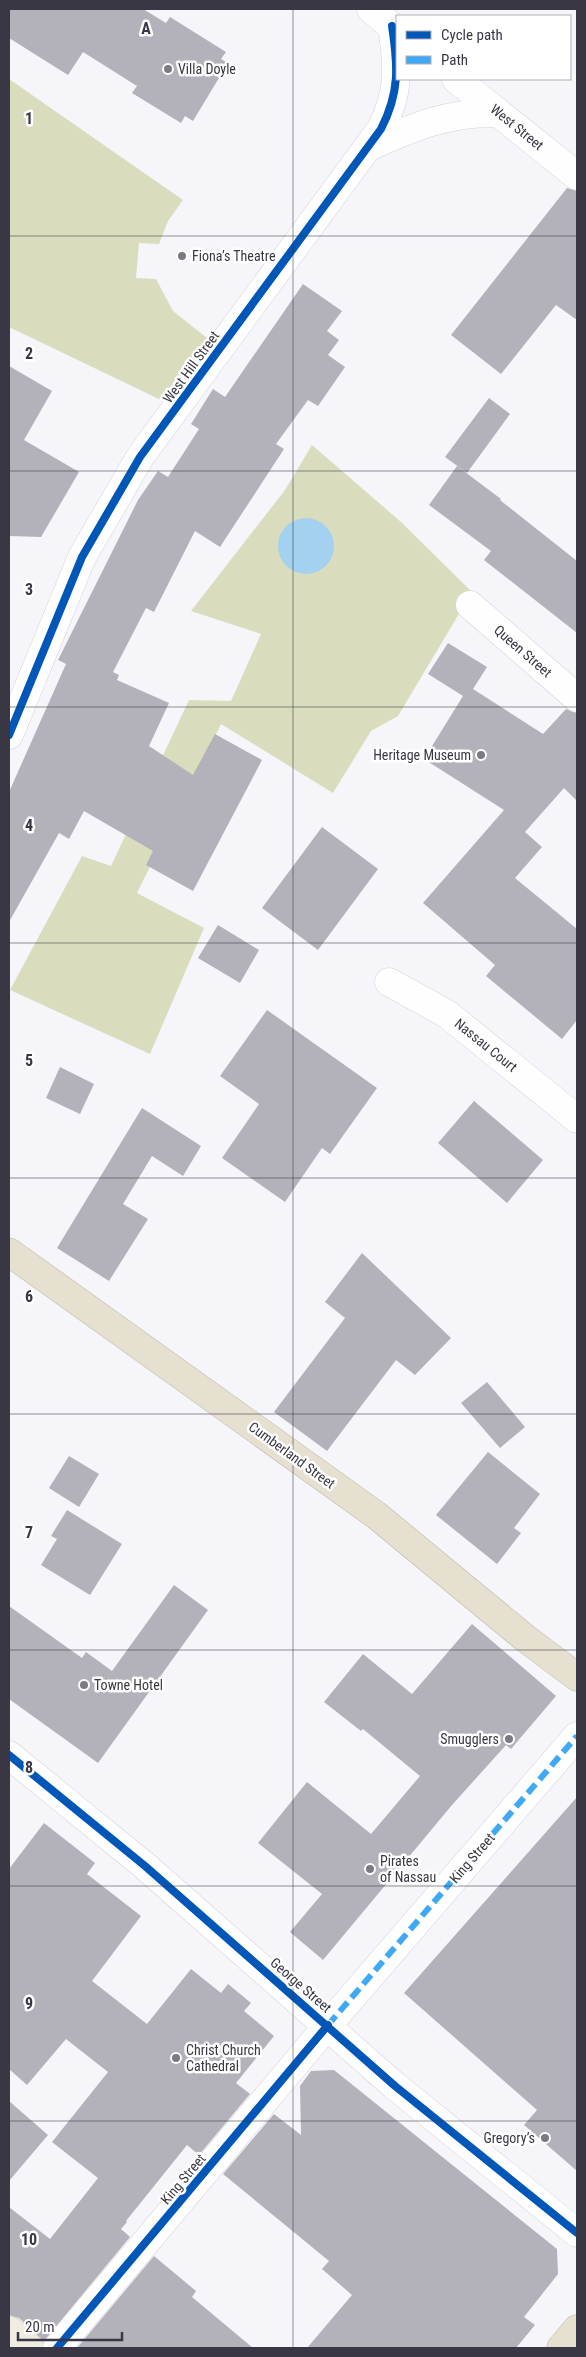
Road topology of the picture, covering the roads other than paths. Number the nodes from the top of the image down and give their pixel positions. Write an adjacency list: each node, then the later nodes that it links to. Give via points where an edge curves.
1 (371, 9): 2 (street)
2 (395, 29): 3 (street, West Hill Street)
3 (396, 44)
4 (397, 80): 7 (street, West Hill Street, via 386,119)
5 (457, 80): 6 (street, West Street)
6 (498, 113): 7 (street, via 472,112 443,118); 8 (street, West Street)
7 (368, 147): 11 (street, West Hill Street, via 140,457 82,557)
8 (577, 176)
9 (470, 604): 10 (street, Queen Street)
10 (577, 698)
11 (9, 734)
12 (389, 982): 13 (street, Nassau Court, via 447,1014)
13 (577, 1119)
14 (9, 1252): 15 (highway, Cumberland Street, via 376,1515 525,1638)
15 (574, 1672)
16 (577, 1736): 18 (street, King Street)
17 (9, 1755): 18 (street, George Street, via 145,1866)
18 (328, 2025): 19 (street, George Street, via 395,2086); 23 (street, King Street)
19 (577, 2234)
20 (577, 2329): 24 (highway)
21 (9, 2330): 22 (main road)
22 (30, 2348)
23 (57, 2348)
24 (561, 2348)

